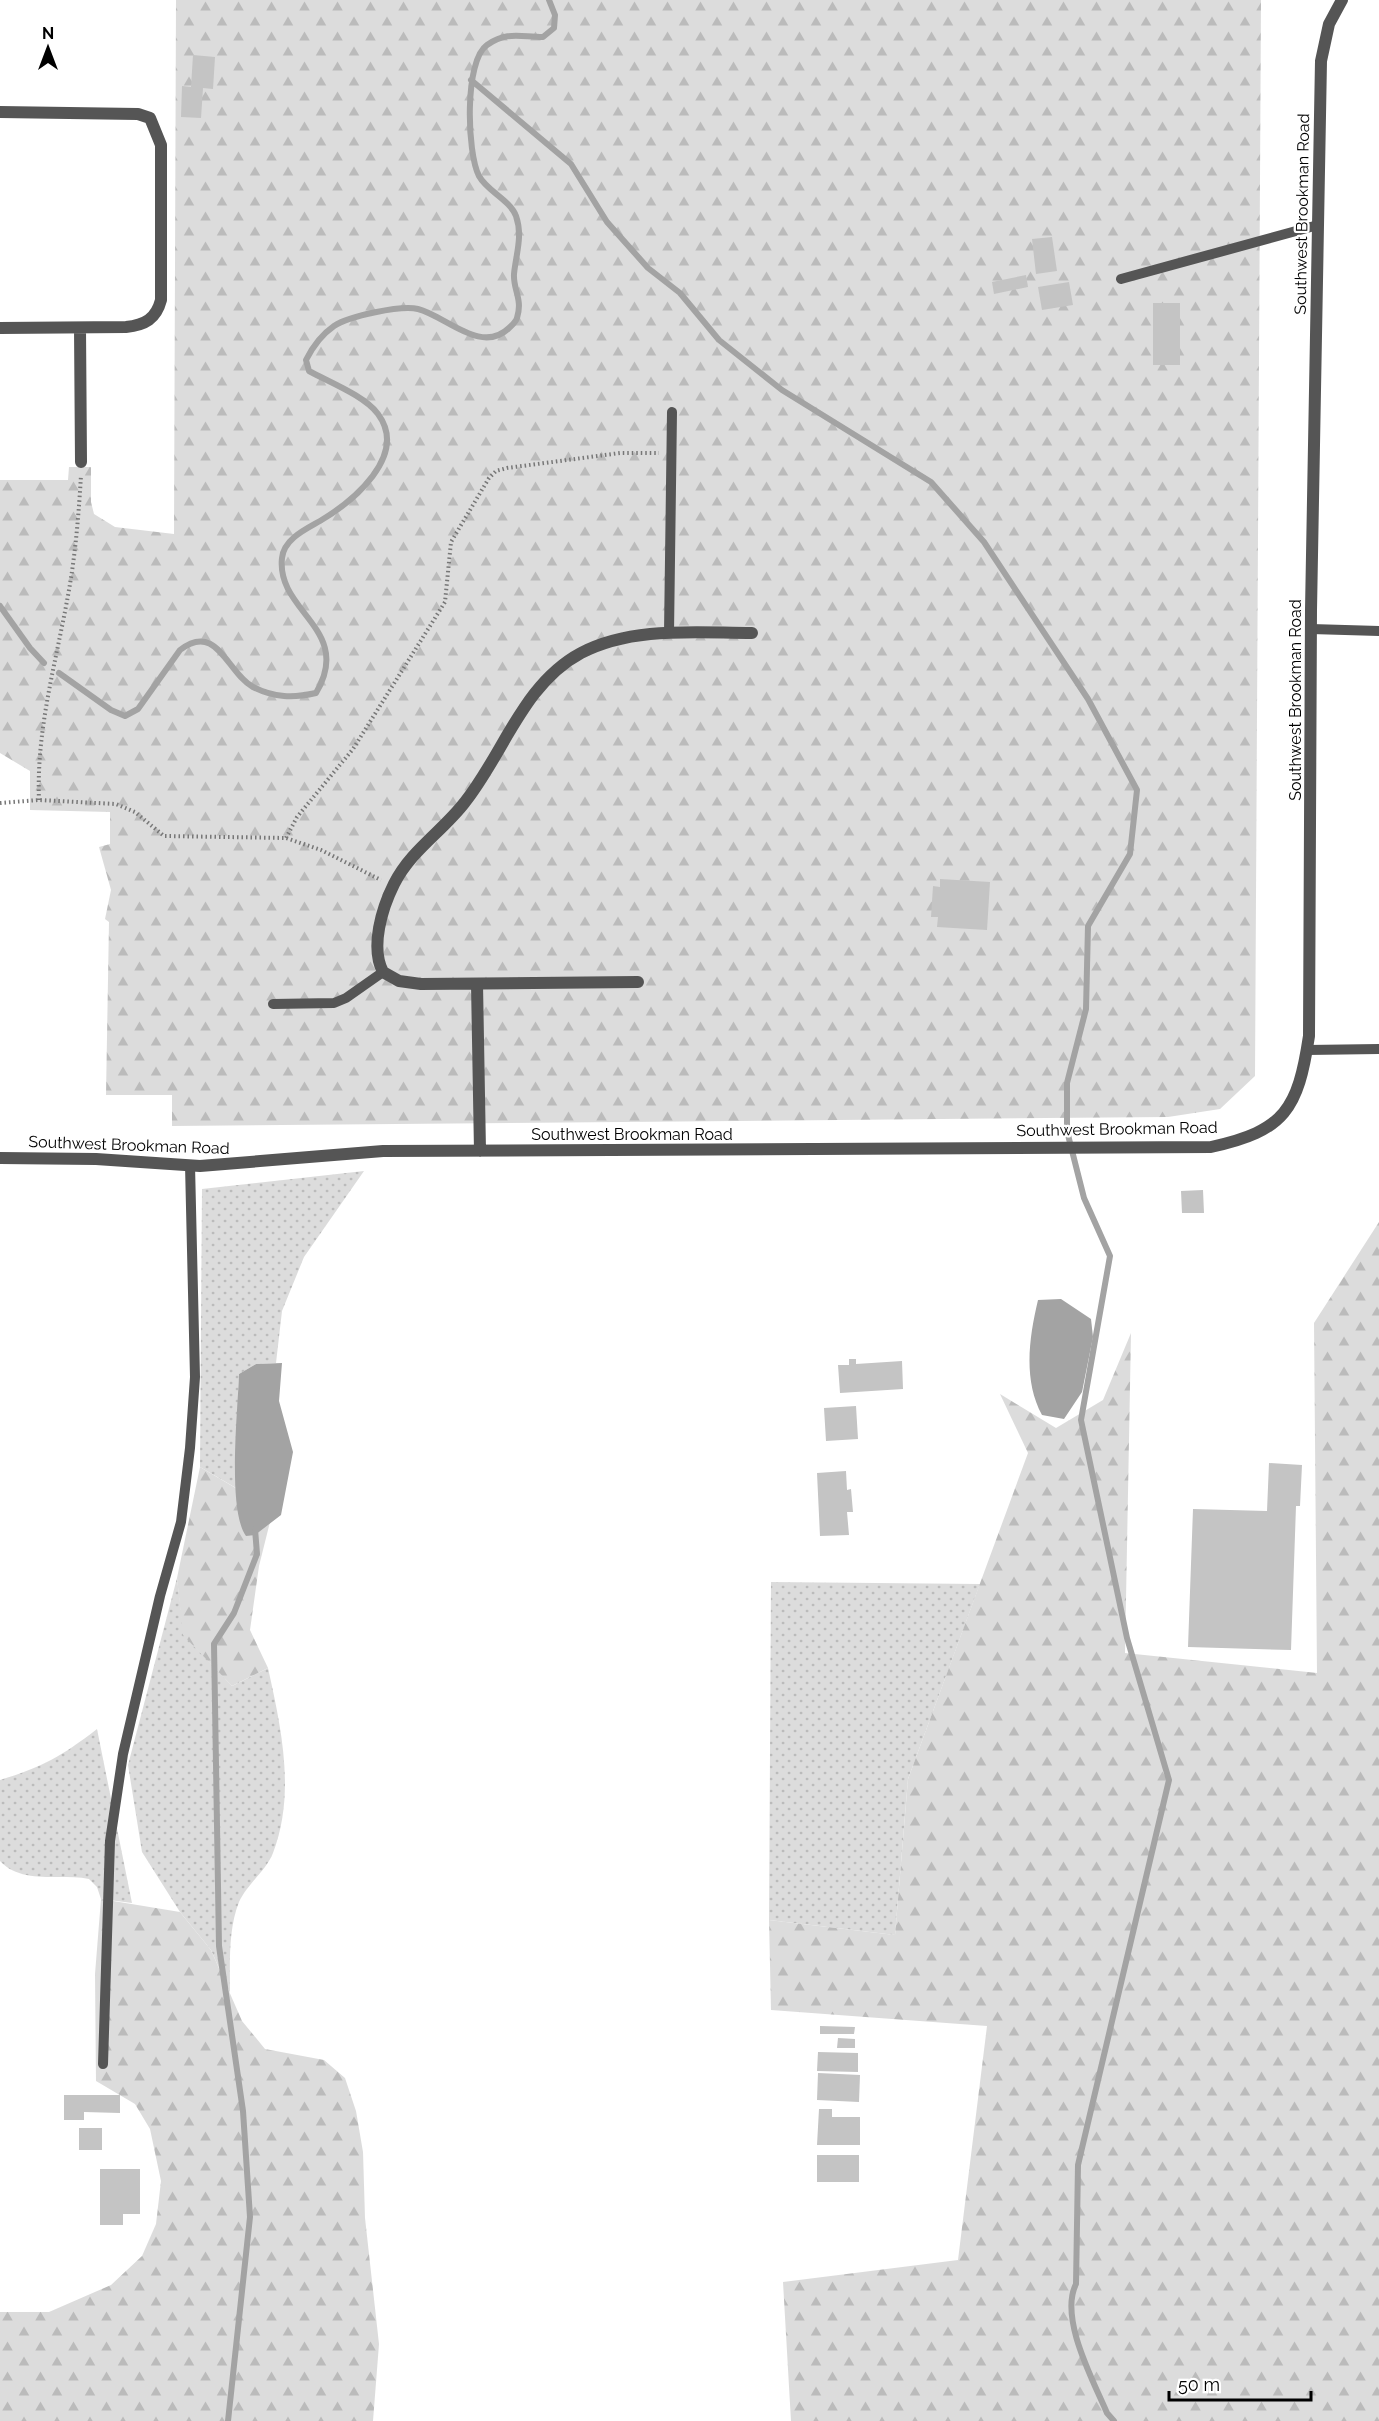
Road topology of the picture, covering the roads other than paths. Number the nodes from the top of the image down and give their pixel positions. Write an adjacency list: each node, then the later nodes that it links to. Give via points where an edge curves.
1 (1342, 0): 3 (street, Southwest Brookman Road, via 1329,24 1322,61)
2 (0, 112): 6 (street, via 123,112 150,118 161,145 158,311 139,326)
3 (1318, 225): 4 (lane); 9 (street, Southwest Brookman Road)
4 (1121, 279)
5 (0, 328): 6 (street)
6 (80, 328): 8 (street)
7 (672, 412): 11 (lane)
8 (81, 462)
9 (1311, 629): 10 (lane); 18 (street, Southwest Brookman Road)
10 (1379, 631)
11 (669, 633): 12 (street); 13 (street, via 613,640 582,653 562,666 520,712 465,802 425,841 393,886 377,940)
12 (752, 633)
13 (383, 972): 15 (street, via 399,981 422,984); 16 (lane, via 334,1003)
14 (638, 982): 15 (street)
15 (477, 984): 19 (street)
16 (273, 1004)
17 (1379, 1049): 18 (lane)
18 (1306, 1050): 19 (street, Southwest Brookman Road, via 1302,1081 1273,1125 1245,1140 1211,1147)
19 (480, 1151): 21 (street, Southwest Brookman Road, via 383,1151)
20 (0, 1158): 21 (street, Southwest Brookman Road, via 96,1159)
21 (190, 1166): 22 (lane, via 195,1377 190,1448 182,1522 160,1596 123,1754 110,1841)
22 (103, 2064)

